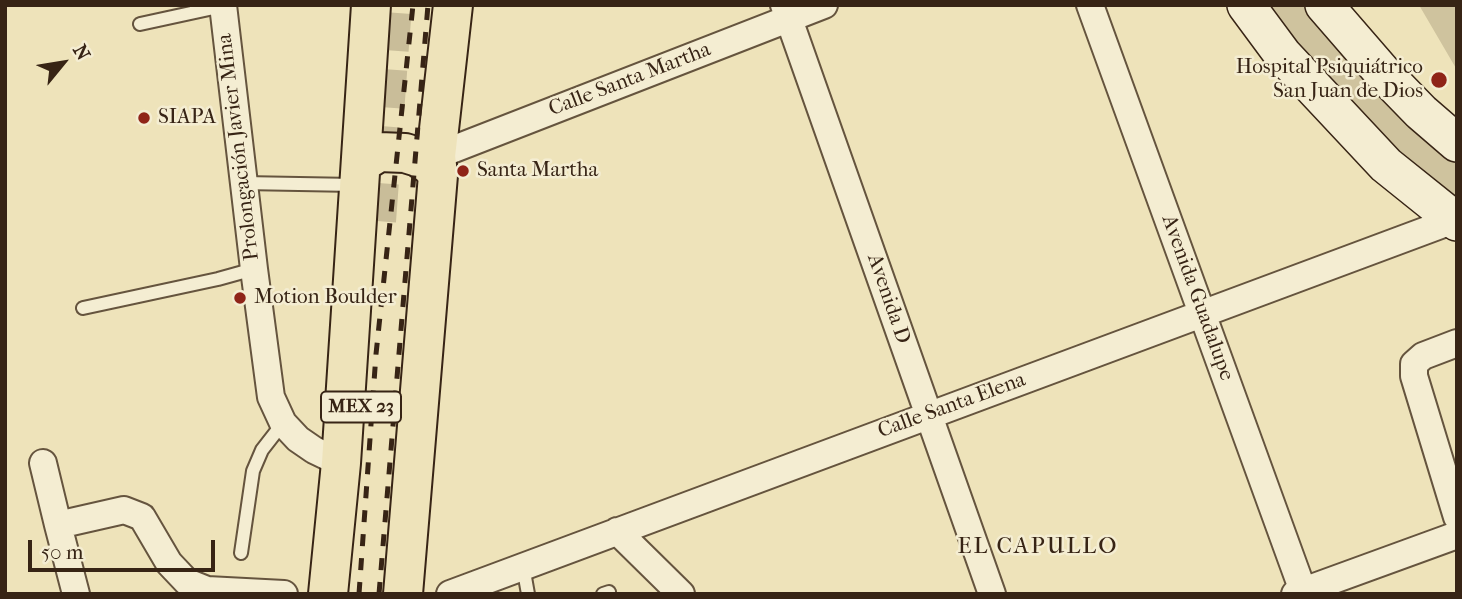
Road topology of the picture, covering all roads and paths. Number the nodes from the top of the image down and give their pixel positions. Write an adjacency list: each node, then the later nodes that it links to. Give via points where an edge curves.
1 (371, 5): 12 (main road)
2 (453, 5): 11 (main road)
3 (824, 5): 8 (street, Calle Santa Martha)
4 (1090, 5): 19 (street, Avenida Guadalupe)
5 (1245, 5): 15 (main road, via 1283,55 1386,165)
6 (1324, 5): 10 (main road, via 1383,73)
7 (223, 6): 9 (lane); 13 (street, Prolongación Javier Mina)
8 (787, 12): 11 (street, Calle Santa Martha); 21 (street, Avenida D)
9 (140, 24)
10 (1457, 143)
11 (437, 165): 12 (main road, via 405,153 379,152); 31 (main road)
12 (360, 174): 13 (lane); 24 (main road)
13 (243, 183): 17 (street, Prolongación Javier Mina)
14 (377, 221): 36 (main road, MEX 23)
15 (1455, 221): 19 (street, Calle Santa Elena)
16 (419, 224): 31 (main road, MEX 23)
17 (254, 269): 18 (lane); 22 (street, Prolongación Javier Mina, via 271,397)
18 (83, 308)
19 (1202, 313): 21 (street, Calle Santa Elena); 32 (street, Avenida Guadalupe)
20 (1457, 343): 25 (street, via 1414,364)
21 (929, 414): 27 (street, Calle Santa Elena); 40 (street, Avenida D)
22 (283, 423): 24 (street, Prolongación Javier Mina, via 298,439); 29 (lane, via 253,471)
23 (43, 463): 26 (street)
24 (341, 463): 35 (main road)
25 (1457, 517)
26 (58, 525): 33 (street); 34 (street, via 124,510 142,517 169,563 187,582 207,590)
27 (617, 531): 30 (street, Calle Santa Elena); 39 (street)
28 (1457, 535): 32 (street)
29 (241, 553)
30 (523, 566): 37 (street, Calle Santa Elena); 38 (lane)
31 (406, 590)
32 (1299, 592)
33 (76, 594)
34 (284, 594)
35 (328, 594)
36 (345, 594)
37 (450, 594)
38 (528, 594)
39 (681, 594)
40 (992, 594)

